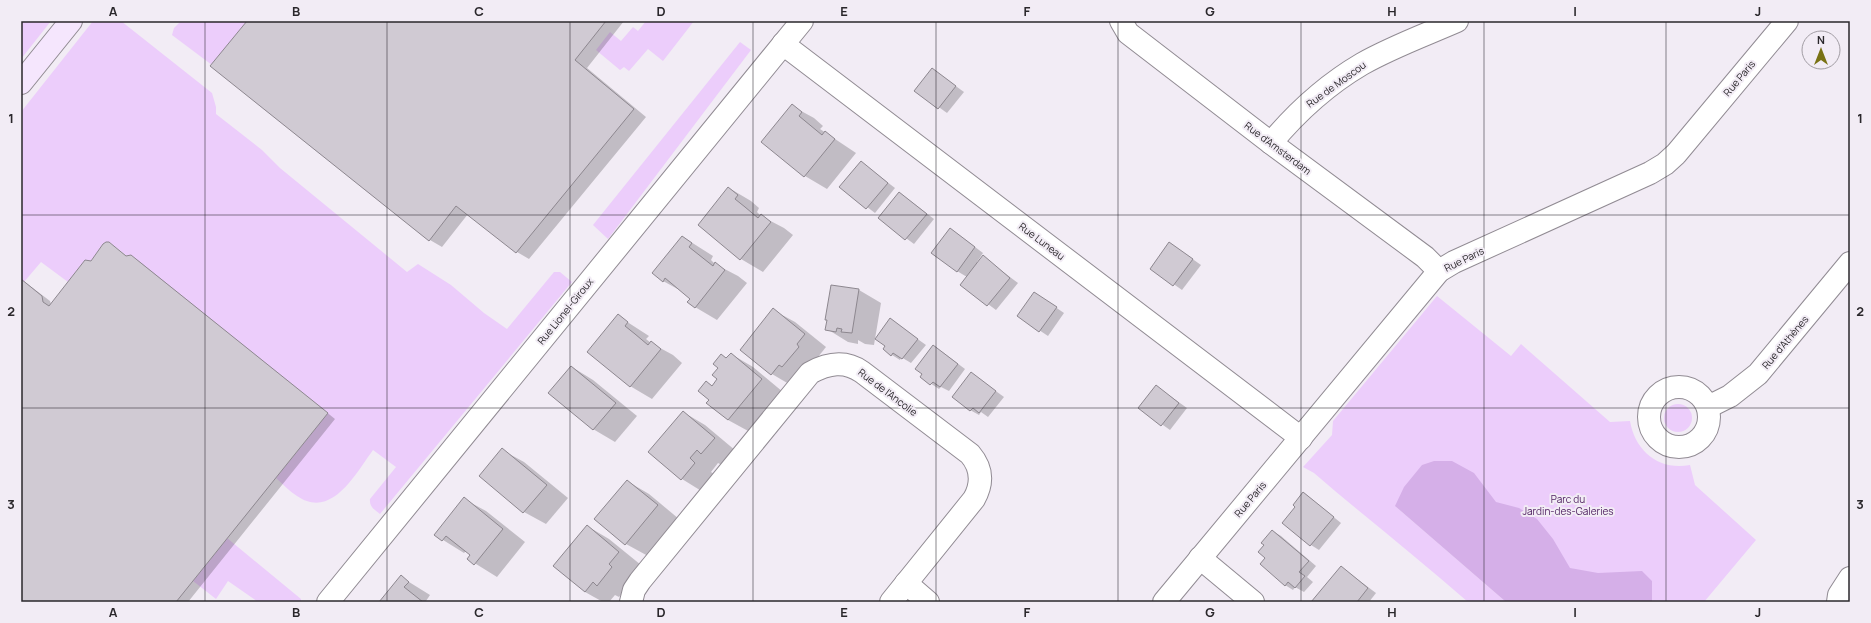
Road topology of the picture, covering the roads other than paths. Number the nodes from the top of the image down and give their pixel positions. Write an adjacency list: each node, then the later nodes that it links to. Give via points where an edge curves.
1 (71, 21): 7 (street)
2 (802, 21): 6 (street, Rue Lionel-Giroux)
3 (1121, 21): 8 (street, Rue d'Amsterdam, via 1128,33)
4 (1457, 21): 8 (street, Rue de Moscou, via 1351,71 1303,108)
5 (1787, 21): 10 (street, Rue Paris, via 1686,143 1664,164 1650,173)
6 (783, 44): 12 (street, Rue Luneau); 15 (street, Rue Lionel-Giroux)
7 (21, 83)
8 (1271, 143): 10 (street, Rue d'Amsterdam, via 1425,257)
9 (1850, 263): 11 (street, Rue d'Athènes, via 1758,374 1730,396)
10 (1439, 271): 12 (street, Rue Paris)
11 (1708, 407)
12 (1301, 438): 13 (street, Rue Paris)
13 (1200, 558): 19 (street, Rue Paris); 20 (street)
14 (906, 584): 16 (street, Rue de l'Ancolie, via 974,500 981,483 979,467 970,454 858,370 846,364 837,364 819,368 810,374 640,581); 17 (street, Rue de l'Ancolie); 18 (street)
15 (328, 602)
16 (631, 602)
17 (891, 602)
18 (928, 602)
19 (1164, 602)
20 (1252, 602)

